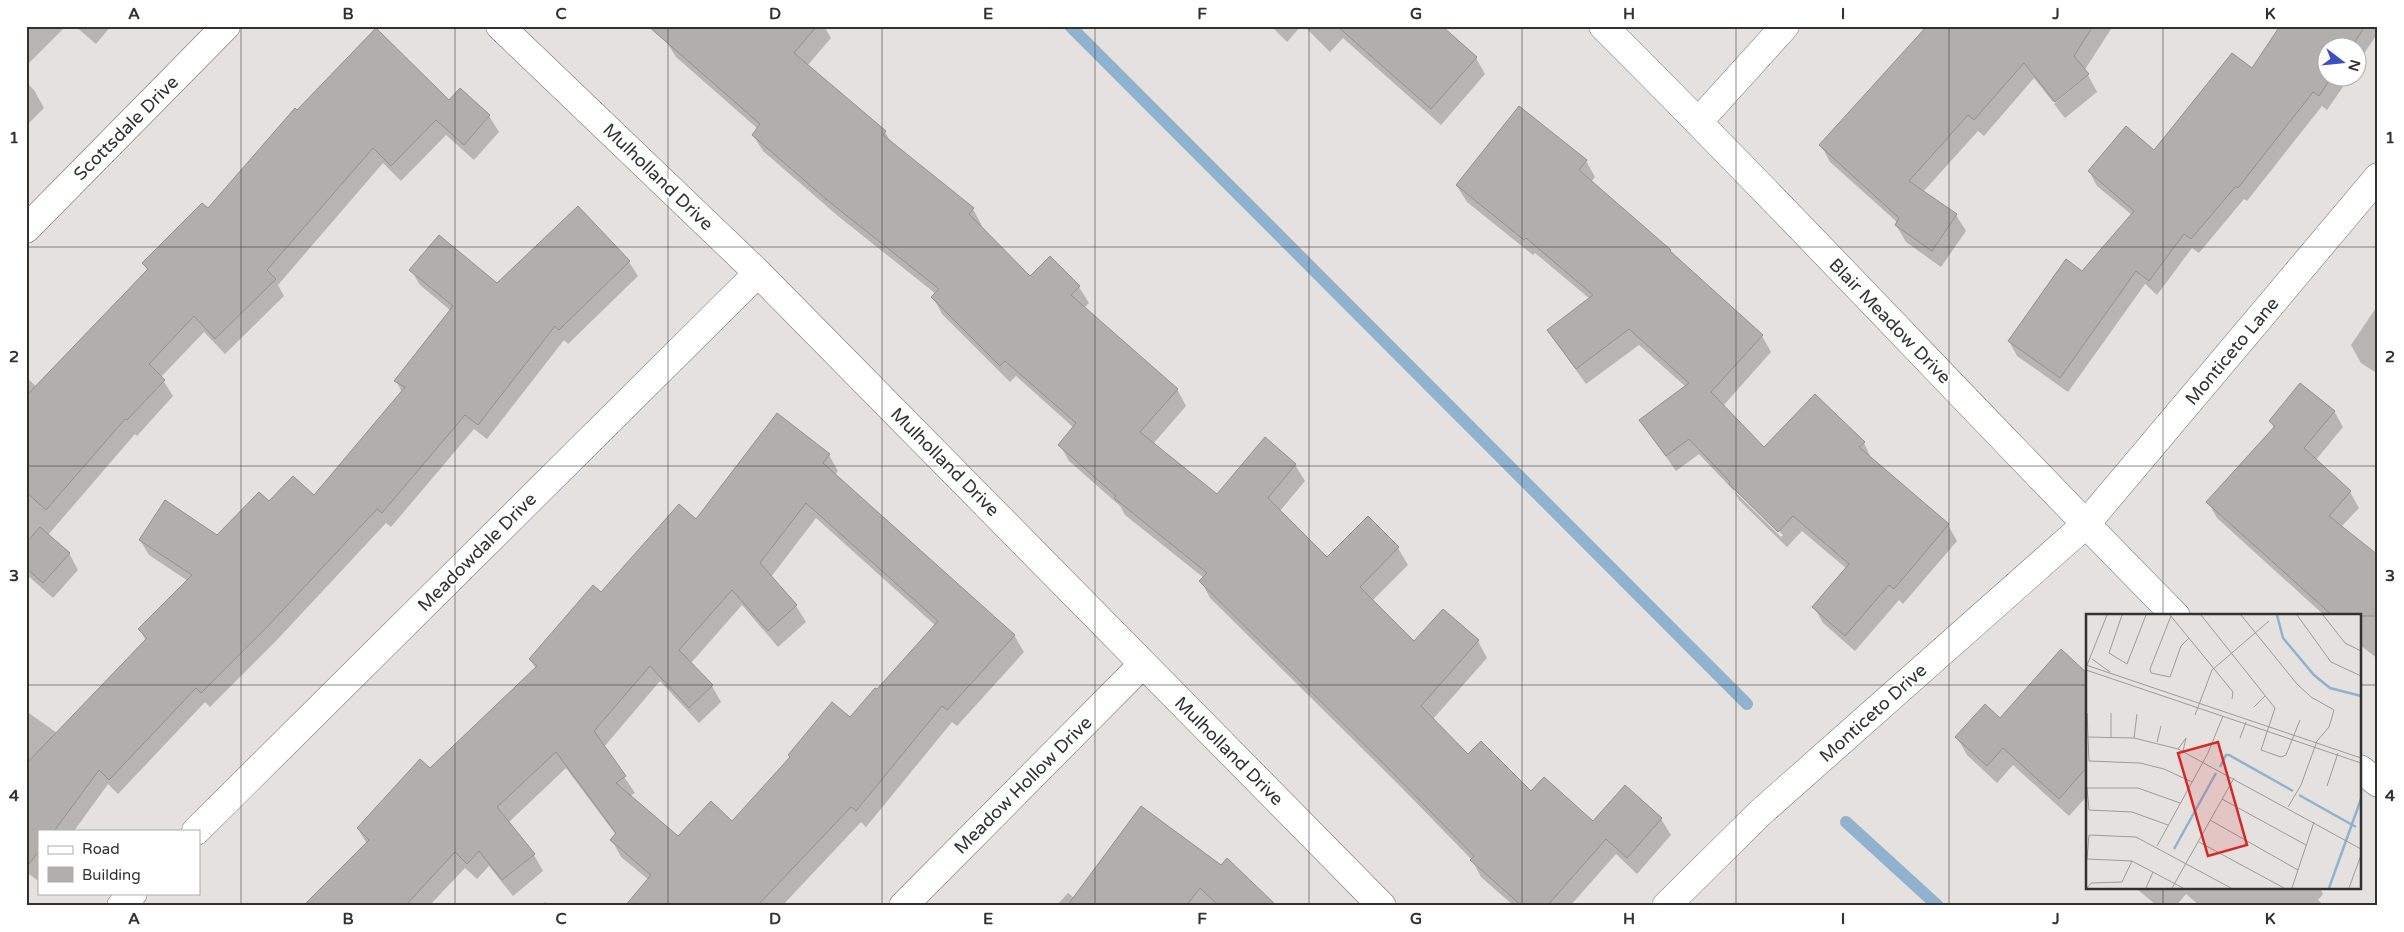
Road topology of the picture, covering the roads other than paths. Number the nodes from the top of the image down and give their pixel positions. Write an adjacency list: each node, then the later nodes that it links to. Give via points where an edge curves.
1 (226, 26): 7 (street, Scottsdale Drive)
2 (500, 26): 8 (street, Mulholland Drive)
3 (1603, 26): 5 (street, Blair Meadow Drive)
4 (1785, 26): 5 (street)
5 (1699, 121): 9 (street, Blair Meadow Drive)
6 (2378, 177): 9 (street, Monticeto Lane)
7 (26, 229)
8 (758, 273): 11 (street, Mulholland Drive); 14 (street, Meadowdale Drive)
9 (2085, 524): 10 (street, Blair Meadow Drive); 19 (street, Monticeto Drive, via 1760,813)
10 (2174, 614)
11 (1144, 664): 17 (street, Meadow Hollow Drive); 18 (street, Mulholland Drive)
12 (2362, 771): 13 (street)
13 (2378, 783)
14 (197, 830)
15 (132, 894): 16 (street)
16 (121, 906)
17 (903, 906)
18 (1382, 906)
19 (1666, 906)

